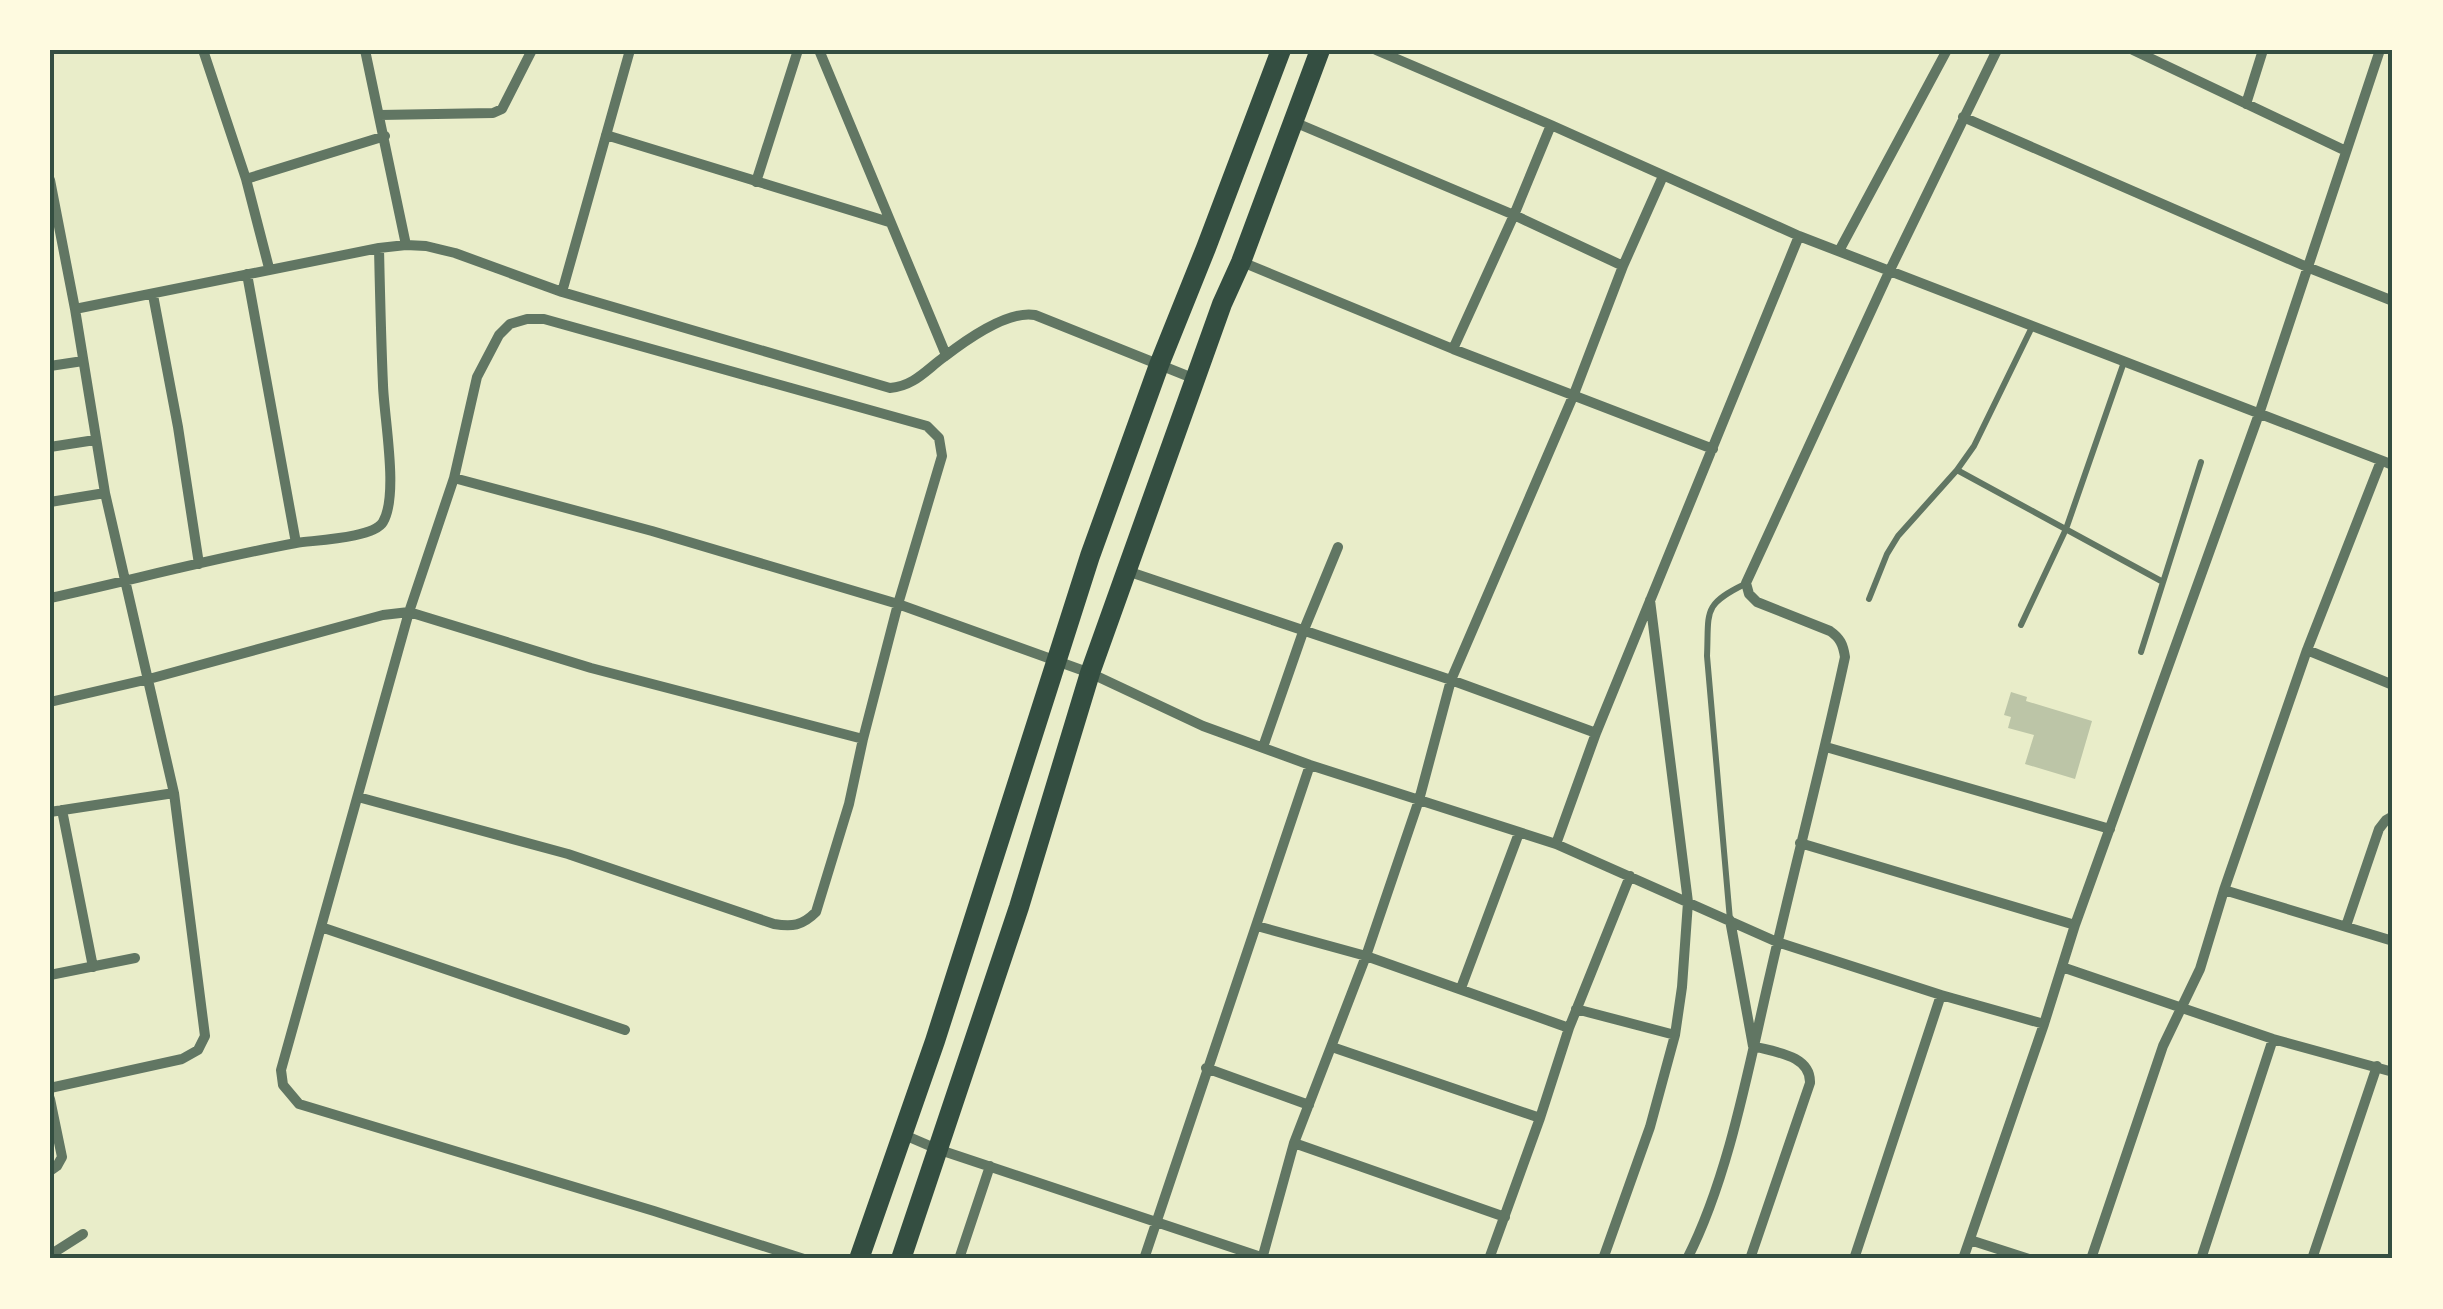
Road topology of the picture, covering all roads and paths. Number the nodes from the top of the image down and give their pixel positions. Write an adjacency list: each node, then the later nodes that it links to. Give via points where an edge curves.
1 (203, 50): 25 (street)
2 (365, 50): 17 (street)
3 (532, 50): 17 (street, via 502,110)
4 (630, 50): 21 (street)
5 (798, 50): 27 (street)
6 (818, 50): 29 (street)
7 (1280, 50): 50 (main road)
8 (1320, 50): 19 (main road)
9 (1376, 50): 20 (street)
10 (1946, 50): 34 (street)
11 (1997, 50): 18 (street)
12 (2133, 50): 15 (street)
13 (2263, 50): 16 (street)
14 (2380, 50): 23 (street)
15 (2155, 55): 16 (street)
16 (2246, 104): 23 (street)
17 (380, 115): 22 (street)
18 (1963, 117): 37 (street); 39 (street)
19 (1292, 122): 28 (street); 35 (main road)
20 (1551, 125): 24 (street); 28 (street)
21 (606, 135): 27 (street); 41 (street)
22 (384, 136): 25 (street); 32 (street)
23 (2346, 150): 37 (street)
24 (1663, 176): 31 (street); 36 (street)
25 (246, 179): 38 (street)
26 (50, 180): 30 (street)
27 (756, 182): 29 (street)
28 (1514, 215): 36 (street); 46 (street)
29 (890, 222): 47 (street)
30 (56, 231): 44 (street)
31 (1798, 236): 34 (street); 57 (street)
32 (406, 245): 33 (street); 41 (street, via 455,252)
33 (379, 248): 38 (street); 66 (street, via 390,471 386,515 377,530)
34 (1839, 251): 39 (street)
35 (1241, 262): 46 (street); 52 (main road)
36 (1623, 266): 53 (street)
37 (2307, 267): 43 (street); 54 (street)
38 (269, 268): 40 (street)
39 (1888, 272): 45 (street); 72 (street)
40 (247, 274): 42 (street); 66 (street)
41 (562, 292): 47 (street, via 890,388 916,380)
42 (153, 295): 44 (street); 68 (street)
43 (2393, 302)
44 (76, 309): 48 (street)
45 (2032, 327): 49 (street); 61 (lane)
46 (1454, 350): 53 (street)
47 (946, 355): 50 (street, via 1023,312)
48 (83, 360): 51 (street); 55 (street)
49 (2124, 362): 54 (street); 65 (lane)
50 (1159, 365): 52 (street); 82 (main road)
51 (50, 366)
52 (1195, 379): 69 (main road)
53 (1574, 394): 57 (street); 85 (street)
54 (2259, 414): 58 (street); 98 (street)
55 (95, 440): 56 (street); 63 (street)
56 (50, 447)
57 (1712, 449): 75 (street)
58 (2381, 461): 60 (street); 80 (street)
59 (2201, 462): 71 (lane)
60 (2393, 466)
61 (1957, 470): 65 (lane); 74 (lane, via 1898,536)
62 (454, 478): 76 (street); 76 (street, via 478,377 499,335 527,319 928,426 942,456); 77 (street)
63 (106, 493): 64 (street); 70 (street)
64 (50, 502)
65 (2066, 529): 71 (lane); 78 (lane)
66 (296, 543): 68 (street)
67 (1338, 547): 79 (street)
68 (199, 564): 70 (street)
69 (1126, 571): 79 (street); 83 (main road)
70 (126, 582): 73 (street); 84 (street)
71 (2163, 582): 81 (lane)
72 (1746, 583): 91 (street, via 1757,602 1830,631 1843,645); 105 (lane, via 1712,605 1707,656)
73 (50, 598)
74 (1869, 599)
75 (1650, 600): 88 (street); 104 (street)
76 (898, 604): 82 (street); 89 (street)
77 (409, 612): 84 (street); 89 (street); 94 (street)
78 (2021, 625)
79 (1303, 632): 85 (street); 90 (street)
80 (2307, 650): 86 (street); 103 (street)
81 (2141, 652)
82 (1055, 661): 83 (street); 136 (main road)
83 (1090, 674): 90 (street); 138 (main road)
84 (149, 679): 87 (street); 93 (street)
85 (1451, 680): 88 (street); 95 (street)
86 (2393, 685)
87 (50, 702)
88 (1596, 733): 101 (street)
89 (862, 739): 94 (street, via 816,912 790,927 568,854)
90 (1264, 747): 92 (street)
91 (1826, 747): 98 (street); 100 (street)
92 (1310, 765): 95 (street); 106 (street)
93 (174, 793): 96 (street); 131 (street, via 204,1036 198,1050 182,1059)
94 (358, 797): 109 (street)
95 (1418, 800): 99 (street); 112 (street)
96 (56, 811): 114 (street)
97 (2393, 816): 108 (street, via 2379,829)
98 (2110, 829): 107 (street)
99 (1519, 832): 101 (street); 117 (street)
100 (1800, 843): 107 (street); 111 (street)
101 (1556, 844): 102 (street)
102 (1630, 876): 104 (street); 119 (street)
103 (2224, 890): 108 (street); 120 (street)
104 (1693, 904): 105 (street); 124 (street)
105 (1730, 920): 111 (street); 126 (street)
106 (1256, 926): 112 (street); 129 (street)
107 (2074, 926): 115 (street)
108 (2346, 926): 110 (street)
109 (321, 928): 123 (street); 147 (street, via 281,1070 283,1085 300,1104)
110 (2393, 941)
111 (1777, 942): 118 (street); 126 (street)
112 (1366, 956): 117 (street); 127 (street)
113 (134, 958): 114 (street)
114 (93, 967): 116 (street)
115 (2062, 967): 120 (street); 121 (street)
116 (50, 975)
117 (1461, 988): 122 (street)
118 (1941, 995): 121 (street); 156 (street)
119 (1576, 1009): 122 (street); 124 (street)
120 (2182, 1009): 125 (street); 159 (street)
121 (2044, 1024): 144 (street)
122 (1568, 1028): 135 (street)
123 (625, 1030)
124 (1675, 1035): 153 (street)
125 (2273, 1039): 128 (street); 160 (street)
126 (1753, 1046): 154 (street, via 1714,1191); 155 (street, via 1805,1064 1810,1082)
127 (1332, 1047): 133 (street); 135 (street)
128 (2377, 1066): 130 (street); 161 (street)
129 (1206, 1068): 133 (street); 142 (street)
130 (2393, 1072)
131 (50, 1088)
132 (50, 1098): 134 (street)
133 (1309, 1105): 137 (street)
134 (52, 1117): 140 (street, via 62,1157)
135 (1540, 1118): 141 (street)
136 (902, 1134): 138 (street); 148 (main road)
137 (1294, 1143): 141 (street); 146 (street)
138 (937, 1149): 139 (street); 149 (main road)
139 (990, 1166): 142 (street); 150 (street)
140 (50, 1170)
141 (1504, 1217): 152 (street)
142 (1156, 1220): 146 (street); 151 (street)
143 (83, 1234): 145 (street)
144 (1970, 1240): 157 (street); 158 (street)
145 (50, 1255)
146 (1264, 1258)
147 (804, 1259)
148 (860, 1259)
149 (901, 1259)
150 (959, 1259)
151 (1144, 1259)
152 (1489, 1259)
153 (1603, 1259)
154 (1686, 1259)
155 (1750, 1259)
156 (1854, 1259)
157 (1964, 1259)
158 (2029, 1259)
159 (2090, 1259)
160 (2201, 1259)
161 (2312, 1259)

